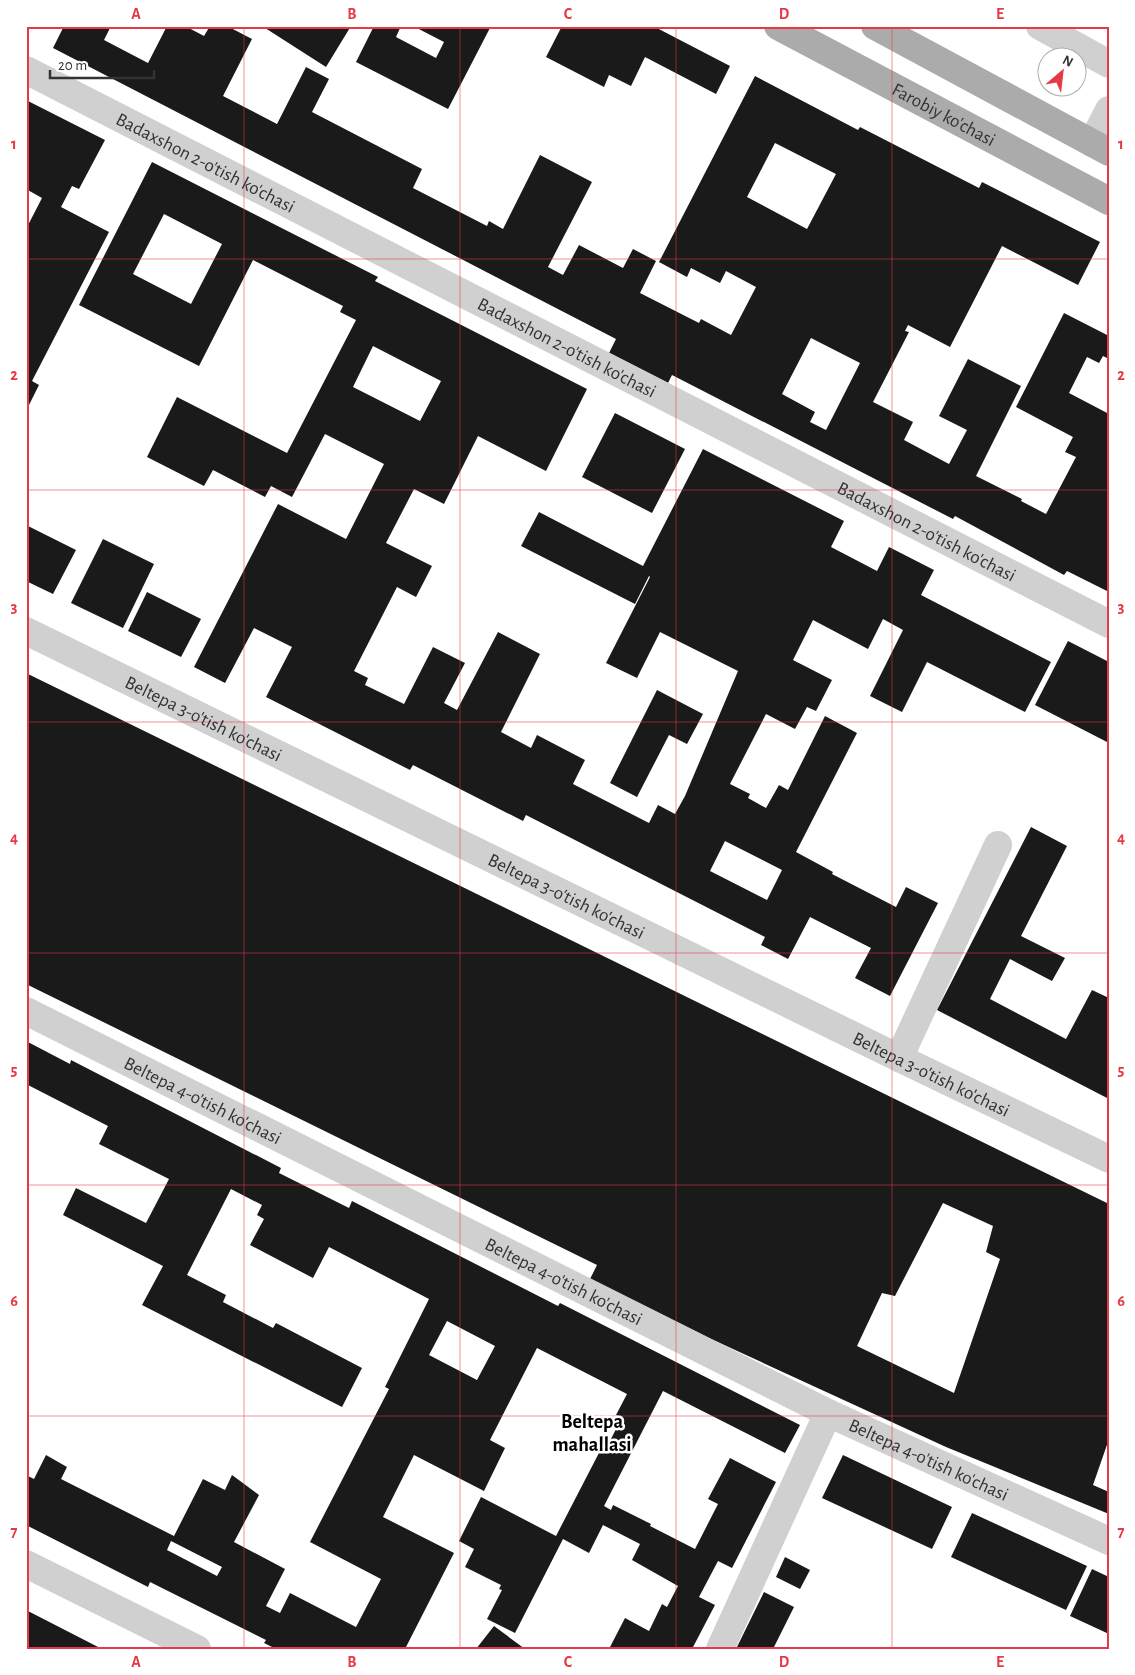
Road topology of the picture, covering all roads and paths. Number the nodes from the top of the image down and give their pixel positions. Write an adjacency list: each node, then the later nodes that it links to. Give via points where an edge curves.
1 (778, 26): 8 (main road, Farobiy ko'chasi)
2 (875, 26): 7 (main road)
3 (1040, 26): 4 (street)
4 (1109, 64)
5 (26, 70): 9 (street, Badaxshon 2-o'tish ko'chasi)
6 (1109, 110): 7 (street)
7 (1100, 148)
8 (1109, 201)
9 (1109, 624)
10 (26, 631): 13 (street, Beltepa 3-o'tish ko'chasi)
11 (998, 845): 13 (street)
12 (26, 1011): 15 (street, Beltepa 4-o'tish ko'chasi)
13 (898, 1058): 14 (street, Beltepa 3-o'tish ko'chasi)
14 (1109, 1159)
15 (828, 1413): 16 (street, Beltepa 4-o'tish ko'chasi); 19 (street)
16 (1109, 1541)
17 (26, 1564): 18 (street)
18 (197, 1649)
19 (720, 1649)

